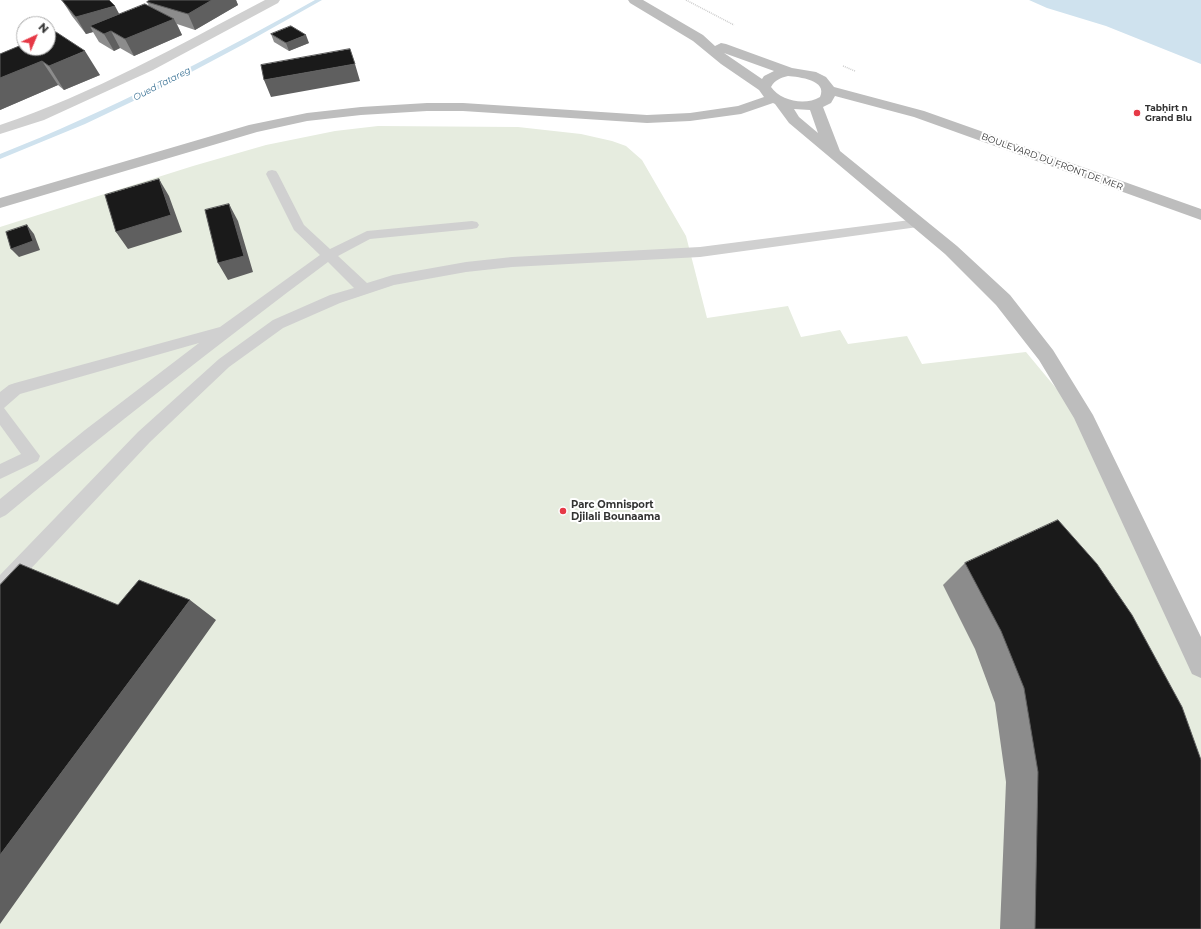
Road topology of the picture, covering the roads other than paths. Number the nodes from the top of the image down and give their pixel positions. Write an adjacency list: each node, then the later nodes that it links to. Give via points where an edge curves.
1 (274, 0): 8 (street, via 148,67 39,116)
2 (634, 0): 3 (street)
3 (698, 38): 4 (street); 6 (street)
4 (789, 72): 5 (street, via 800,72 820,79); 6 (street, via 766,81)
5 (829, 90): 7 (street, via 828,96); 12 (street, BOULEVARD DU FRONT DE MER, via 902,109)
6 (773, 96): 7 (street, via 793,106); 9 (street, via 794,120); 11 (street, via 741,110 683,118 647,119 463,107 376,110 307,117 254,128)
7 (815, 105): 9 (street)
8 (0, 130)
9 (833, 152): 13 (street)
10 (272, 174): 15 (lane, via 299,227)
11 (0, 203)
12 (1201, 215)
13 (918, 223): 16 (lane, via 700,252 512,262 466,267 393,280); 25 (street, via 952,250 1003,300 1046,355 1084,415)
14 (472, 225): 15 (lane, via 368,235)
15 (328, 255): 16 (lane); 17 (lane)
16 (364, 289): 24 (lane, via 278,324 224,363 144,437)
17 (226, 330): 18 (lane, via 15,389); 22 (lane)
18 (0, 403)
19 (0, 413): 20 (lane)
20 (32, 456): 21 (lane); 22 (lane)
21 (0, 472)
22 (43, 474): 23 (lane)
23 (0, 510)
24 (0, 588)
25 (1201, 665)

